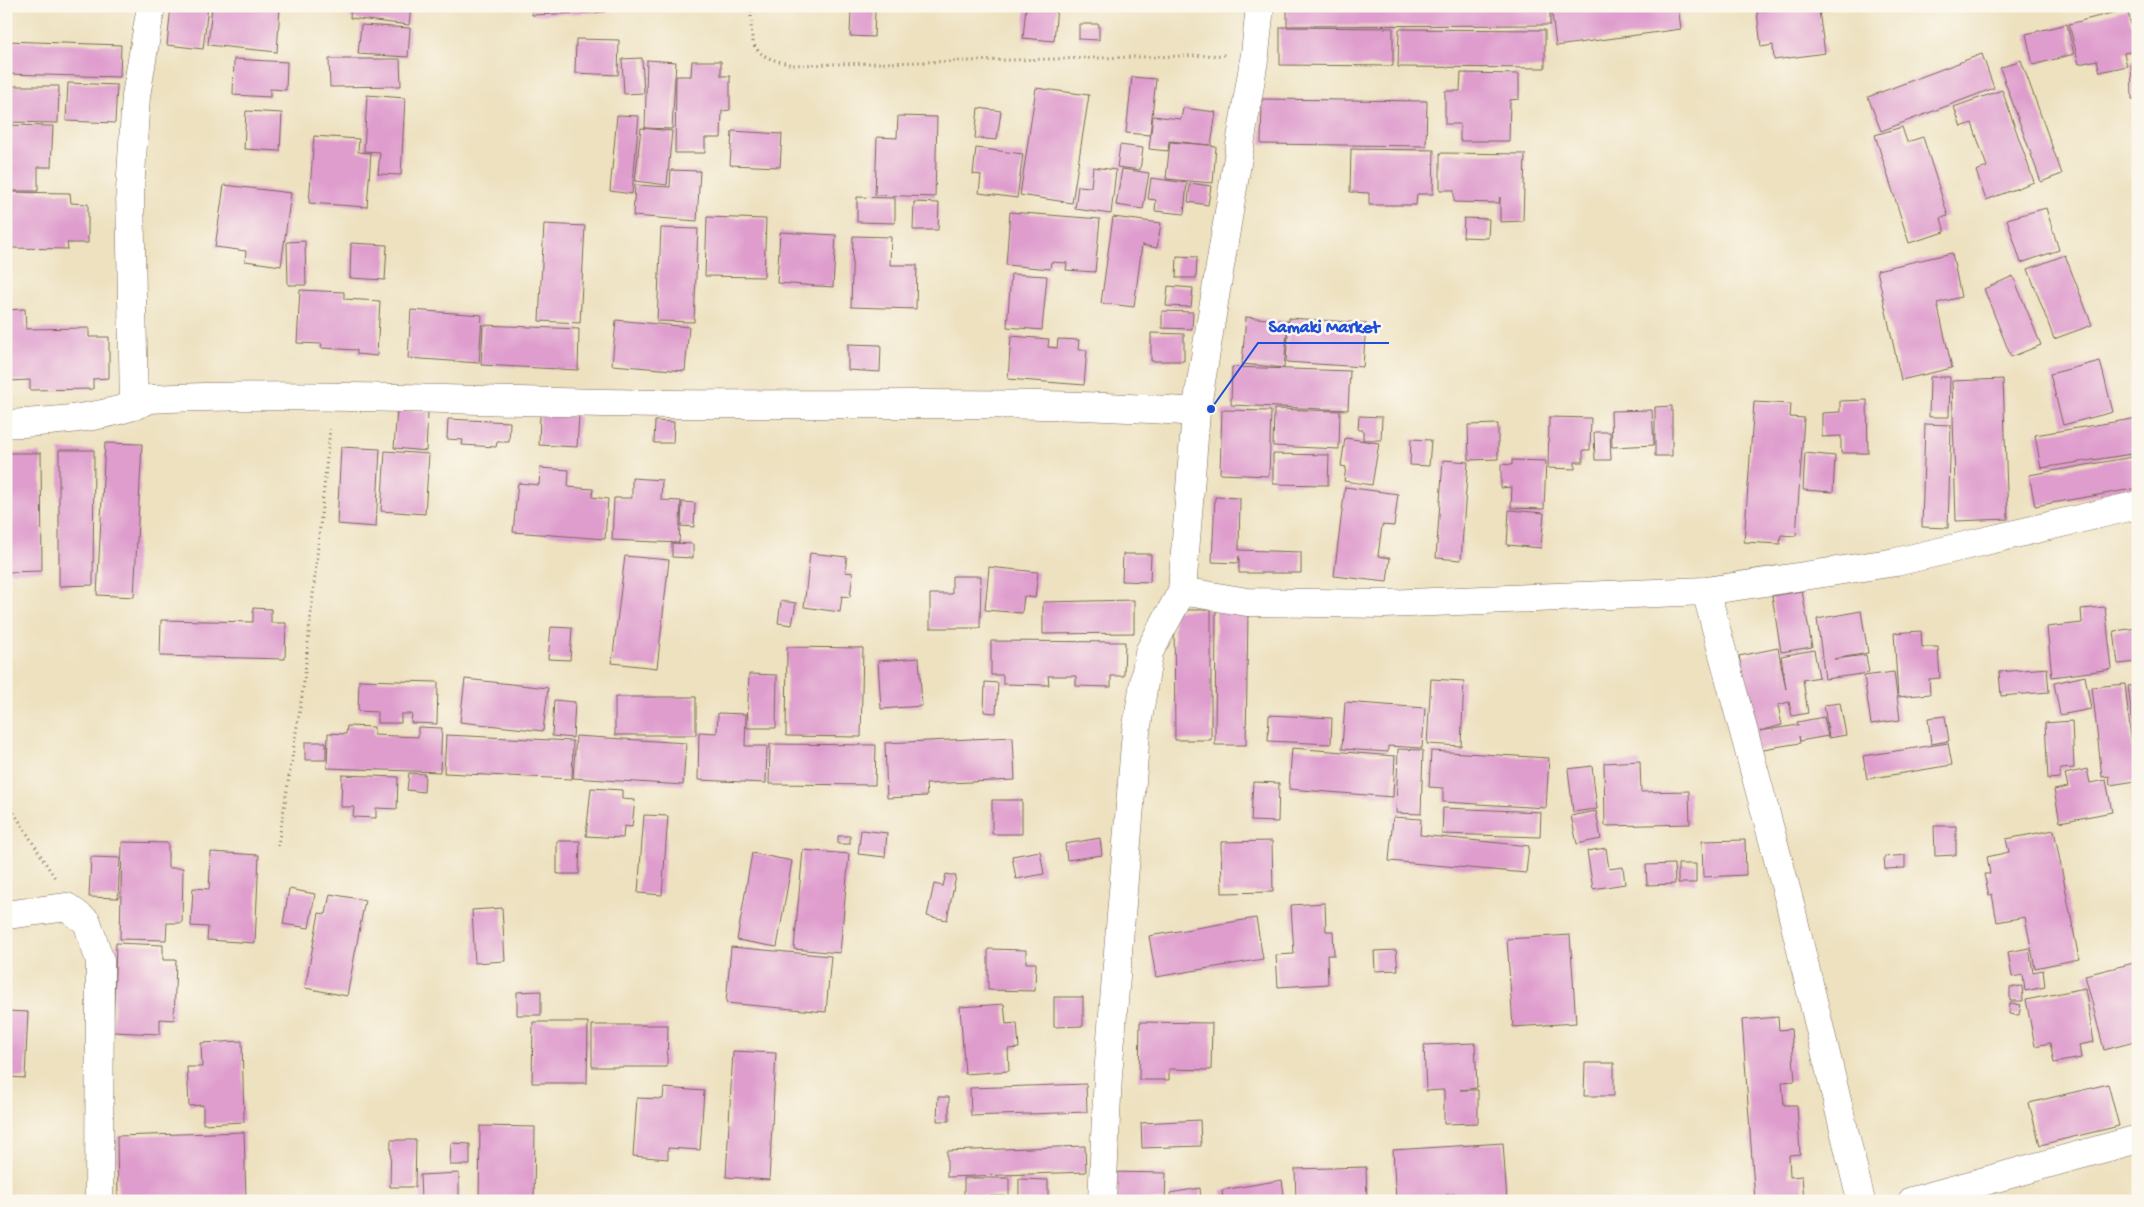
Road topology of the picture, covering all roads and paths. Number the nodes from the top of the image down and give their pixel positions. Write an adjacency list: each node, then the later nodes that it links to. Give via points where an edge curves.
1 (151, 6): 6 (street, via 136,96 130,191)
2 (752, 6): 4 (path, via 751,39 758,51 767,59 793,65)
3 (1260, 6): 4 (street)
4 (1255, 54): 7 (street)
5 (334, 396): 6 (street, via 159,399); 7 (street, via 673,404 1116,406); 13 (path, via 304,682)
6 (134, 406): 8 (street, via 69,418)
7 (1196, 412): 10 (street)
8 (6, 424)
9 (2138, 505): 11 (street, via 1896,562)
10 (1182, 591): 11 (street, via 1246,602 1385,604); 18 (street, via 1149,652 1136,732 1108,1075)
11 (1706, 591): 19 (street, via 1789,900)
12 (6, 800): 14 (path, via 54,877)
13 (278, 846)
14 (67, 907): 15 (street); 17 (street, via 86,922 100,961)
15 (6, 915)
16 (2138, 1140): 20 (street)
17 (99, 1201)
18 (1102, 1201)
19 (1861, 1201)
20 (1912, 1201)

